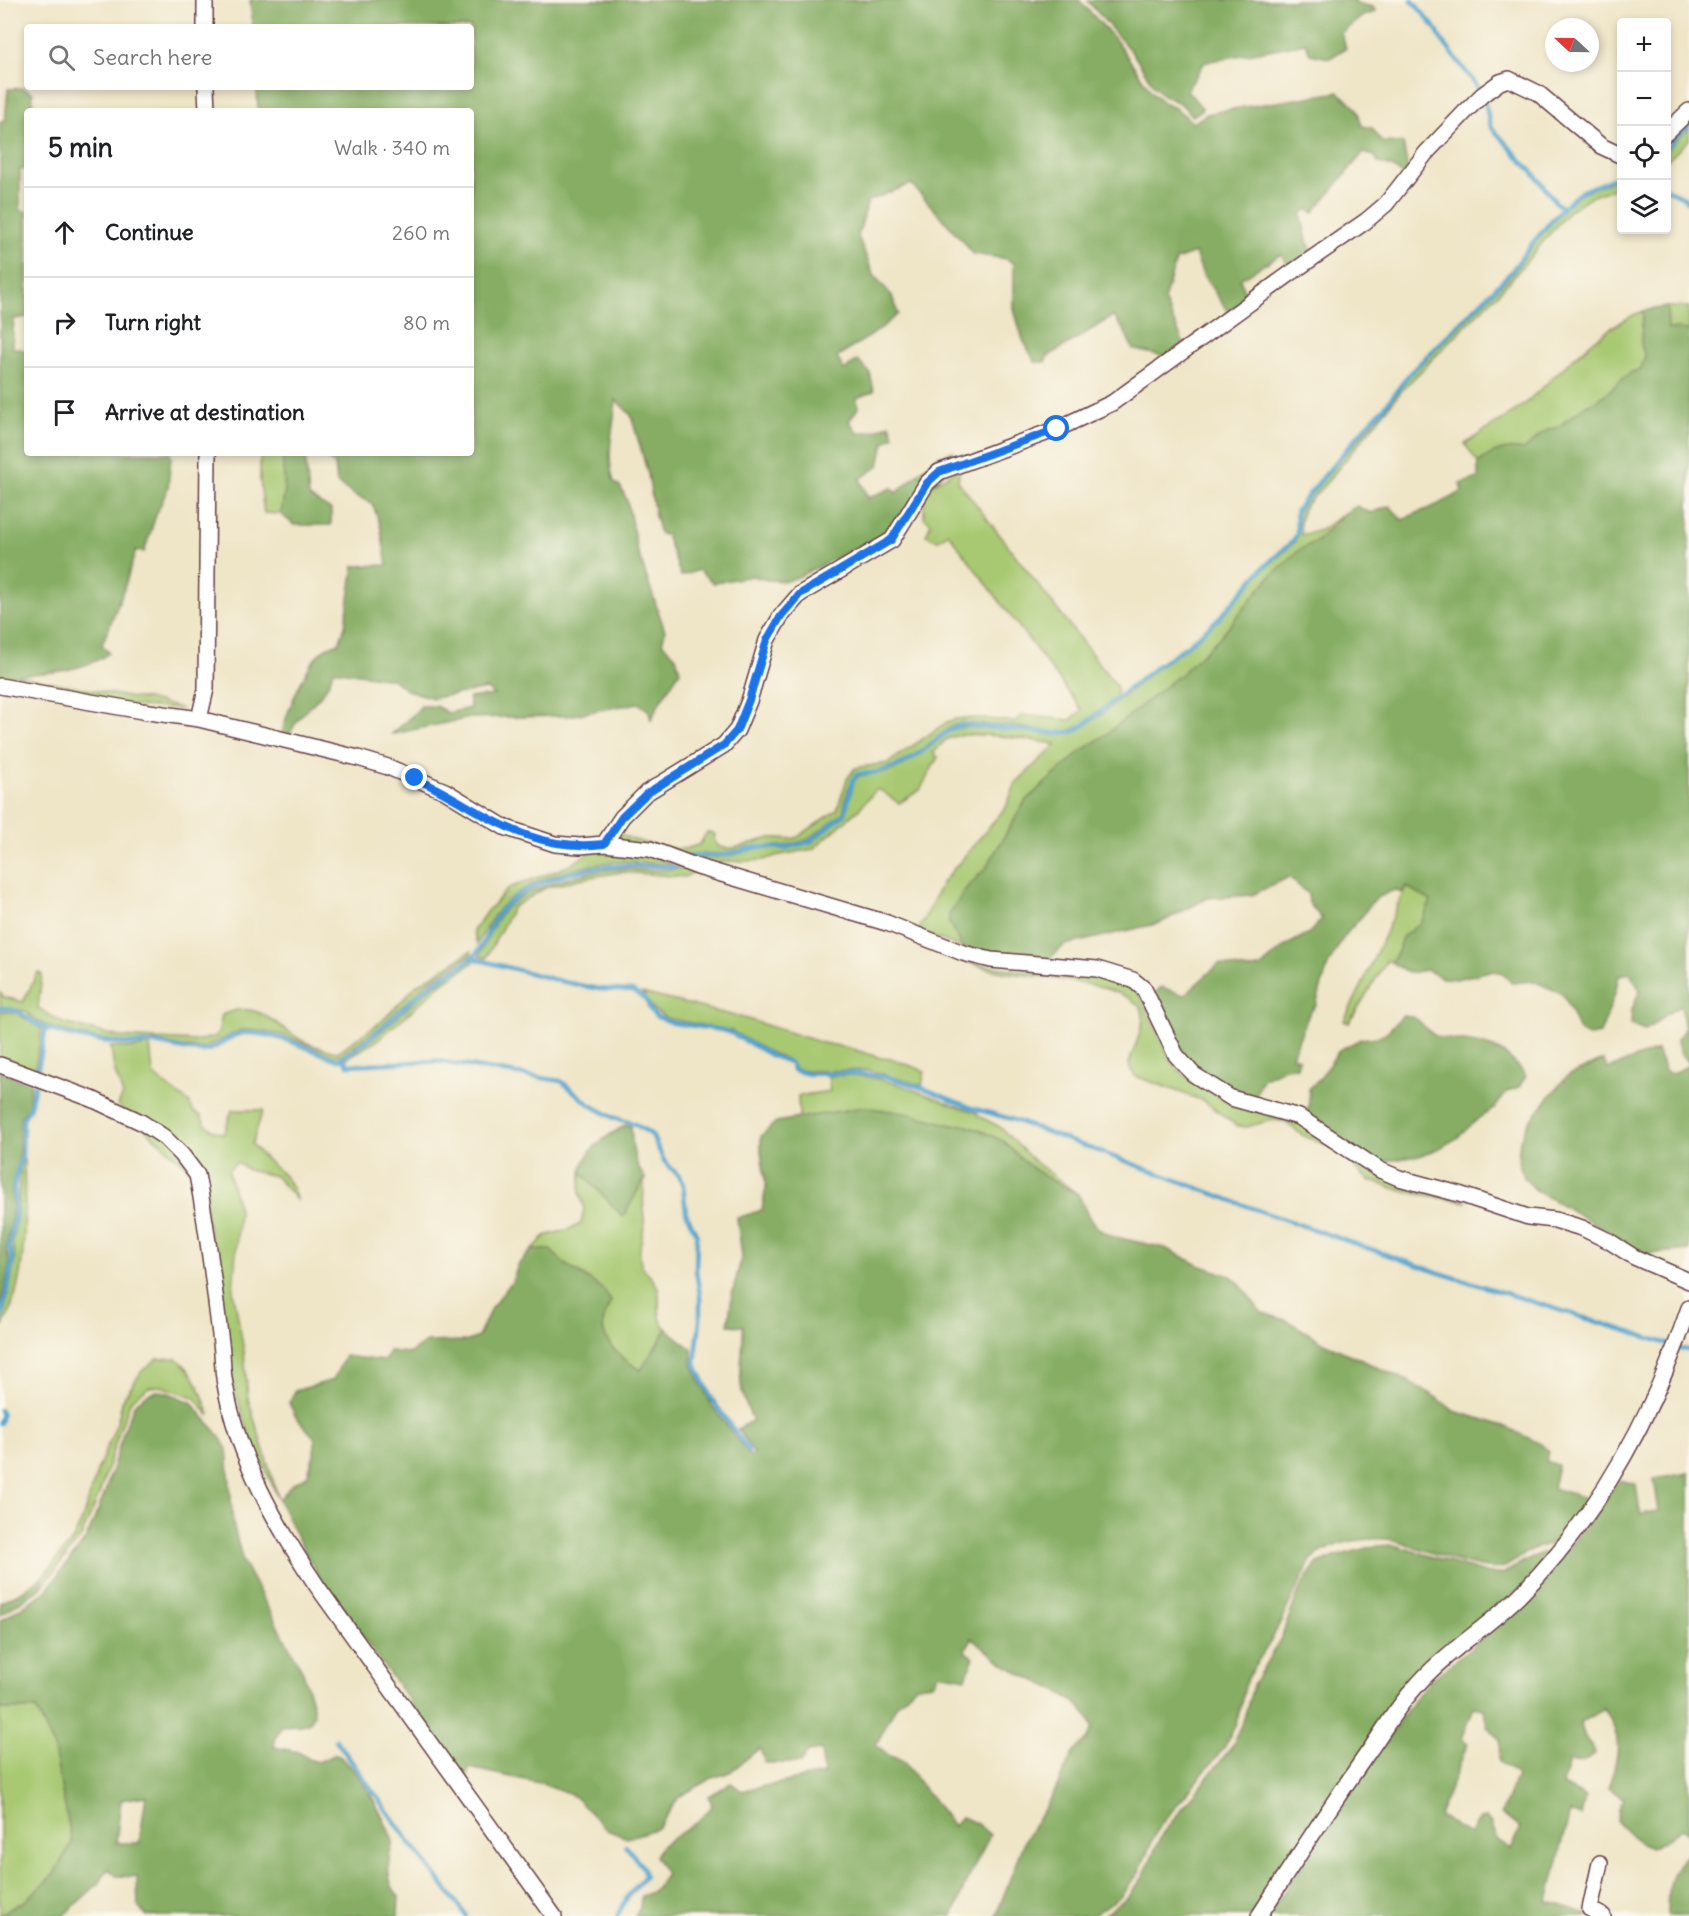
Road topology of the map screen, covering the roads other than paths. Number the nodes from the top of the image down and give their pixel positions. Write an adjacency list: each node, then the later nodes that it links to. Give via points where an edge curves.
1 (205, 0): 2 (street)
2 (205, 24)
3 (206, 90): 4 (street)
4 (207, 108)
5 (1689, 111): 6 (street)
6 (1671, 128)
7 (1617, 154): 11 (street, via 1601,146 1538,93 1509,79 1500,82 1467,110 1386,204 1366,221 1112,403 1057,429 939,472 927,483 891,540 800,594 781,616 767,640 737,730 724,745 646,794 622,817)
8 (208, 456): 10 (street, via 206,689)
9 (0, 686): 10 (street)
10 (199, 719): 11 (street, via 388,767 445,791 504,827 555,844)
11 (604, 844): 13 (street, via 650,849 698,867 887,922 991,960 1097,969 1133,980 1144,989 1176,1055 1193,1074 1232,1098 1299,1117 1399,1178 1528,1217 1582,1228)
12 (0, 1065): 16 (street, via 141,1122 164,1137 197,1175 224,1383 234,1424 261,1490 317,1586)
13 (1689, 1281)
14 (1689, 1308): 17 (street, via 1634,1440 1595,1505 1519,1596 1411,1691)
15 (1600, 1863): 18 (street, via 1590,1909)
16 (554, 1916)
17 (1259, 1916)
18 (1603, 1916)

